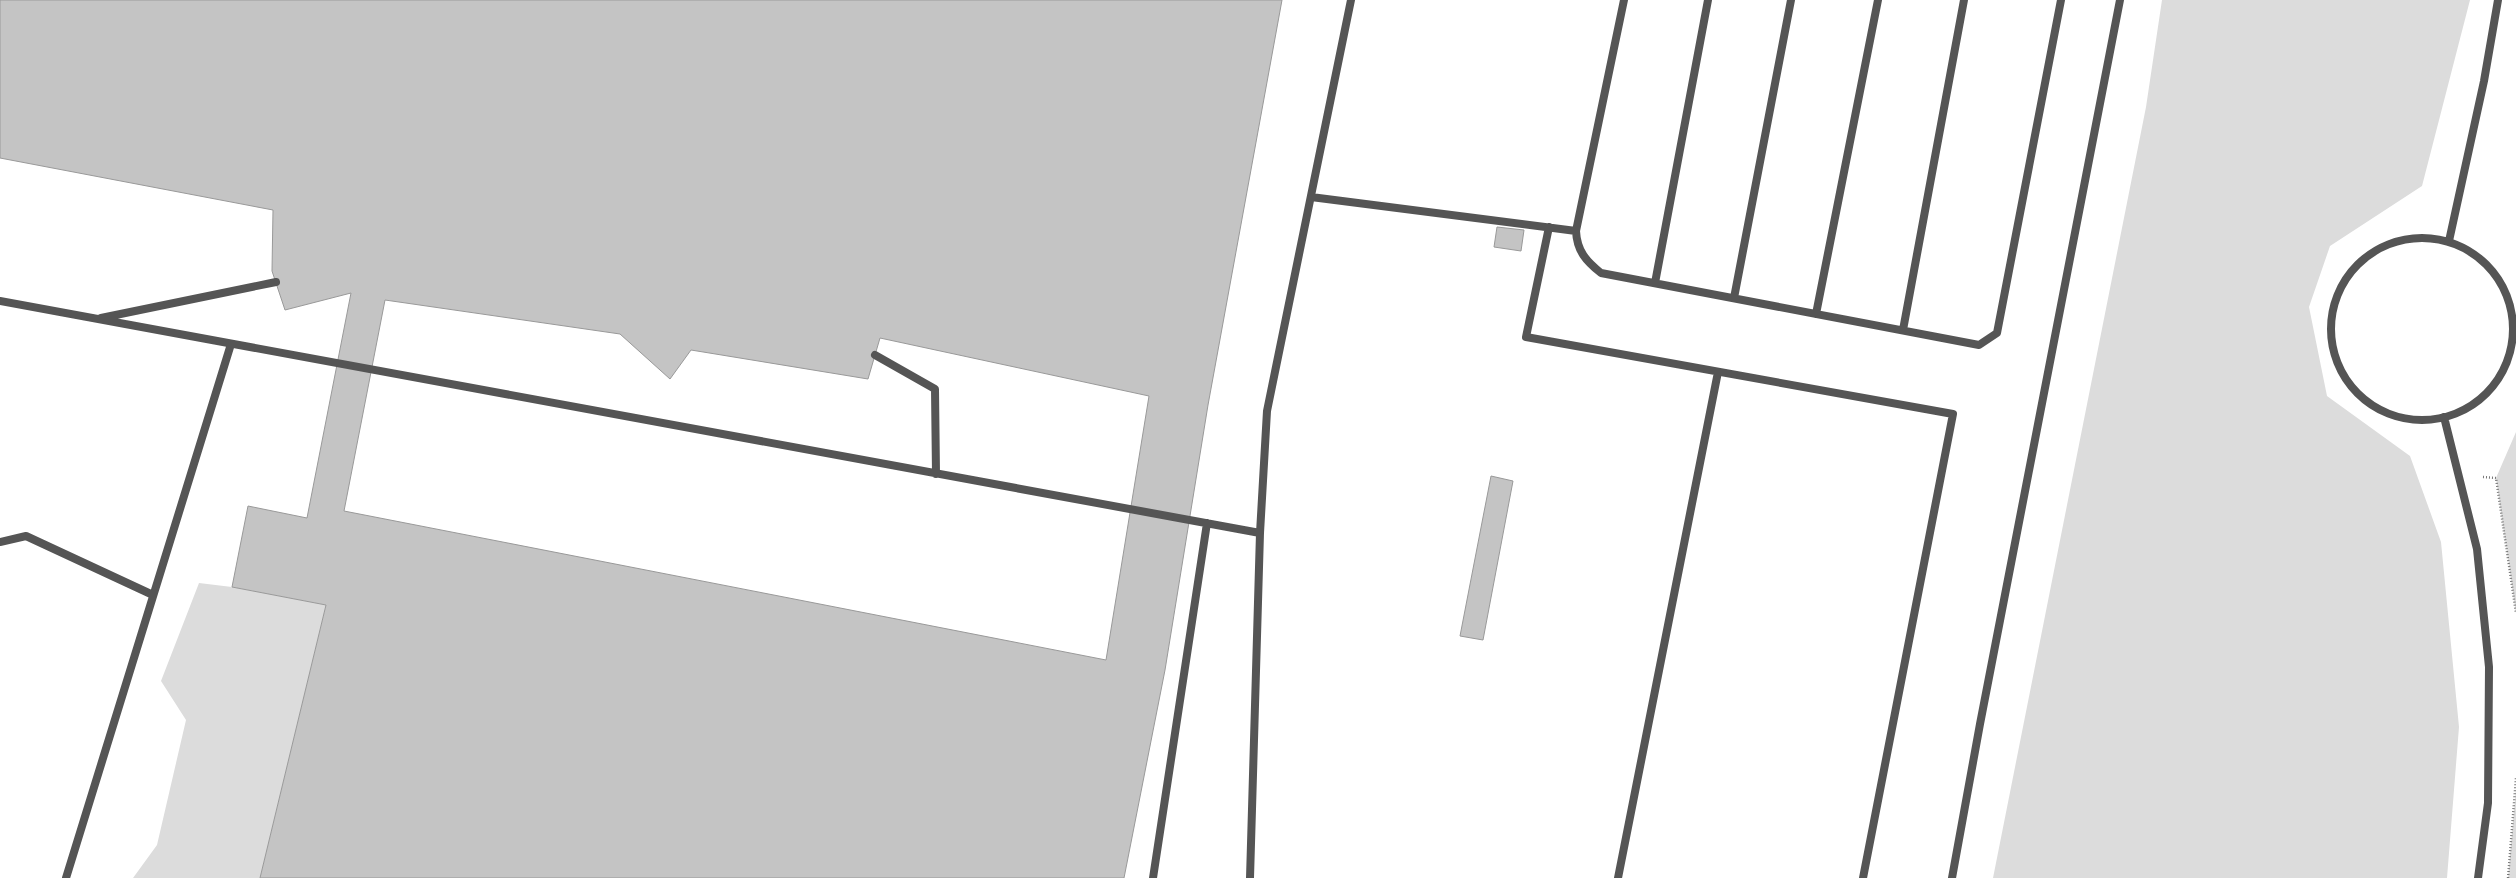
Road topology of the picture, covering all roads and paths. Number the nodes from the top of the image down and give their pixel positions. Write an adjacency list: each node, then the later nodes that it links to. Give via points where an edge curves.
1 (1351, 0): 10 (lane)
2 (1624, 0): 12 (lane)
3 (1708, 0): 15 (lane)
4 (1791, 0): 16 (lane)
5 (1878, 0): 18 (lane)
6 (1964, 0): 20 (lane)
7 (2061, 0): 20 (lane, via 1997,333 1979,345)
8 (2120, 0): 39 (lane)
9 (2498, 0): 13 (lane, via 2484,80)
10 (1311, 197): 11 (lane); 29 (lane, via 1267,411)
11 (1549, 227): 12 (lane); 24 (lane, via 1526,337)
12 (1576, 231): 15 (lane, via 1577,243 1586,262 1601,273)
13 (2449, 241): 22 (lane, via 2474,254 2494,273 2508,297 2514,325); 25 (lane, via 2419,238 2389,244 2363,259 2344,283 2332,311 2332,342 2338,364 2359,395 2384,412 2413,420)
14 (276, 282): 19 (lane)
15 (1655, 283): 16 (lane)
16 (1734, 298): 18 (lane)
17 (0, 301): 19 (lane)
18 (1816, 314): 20 (lane)
19 (96, 319): 21 (lane)
20 (1903, 330)
21 (231, 344): 26 (lane); 31 (lane)
22 (2513, 354): 25 (lane, via 2486,394 2466,409)
23 (875, 355): 26 (lane, via 935,389)
24 (1718, 372): 37 (lane); 38 (lane, via 1952,414)
25 (2444, 417): 27 (lane)
26 (936, 474): 28 (lane)
27 (2458, 474): 32 (path, via 2496,478); 40 (lane, via 2477,549 2489,667 2488,803)
28 (1207, 523): 29 (lane); 35 (lane)
29 (1260, 533): 36 (lane)
30 (0, 542): 31 (lane, via 26,536)
31 (153, 595): 34 (lane)
32 (2516, 613)
33 (2516, 778): 41 (path)
34 (66, 878)
35 (1153, 878)
36 (1250, 878)
37 (1618, 878)
38 (1863, 878)
39 (1952, 878)
40 (2478, 878)
41 (2508, 878)

